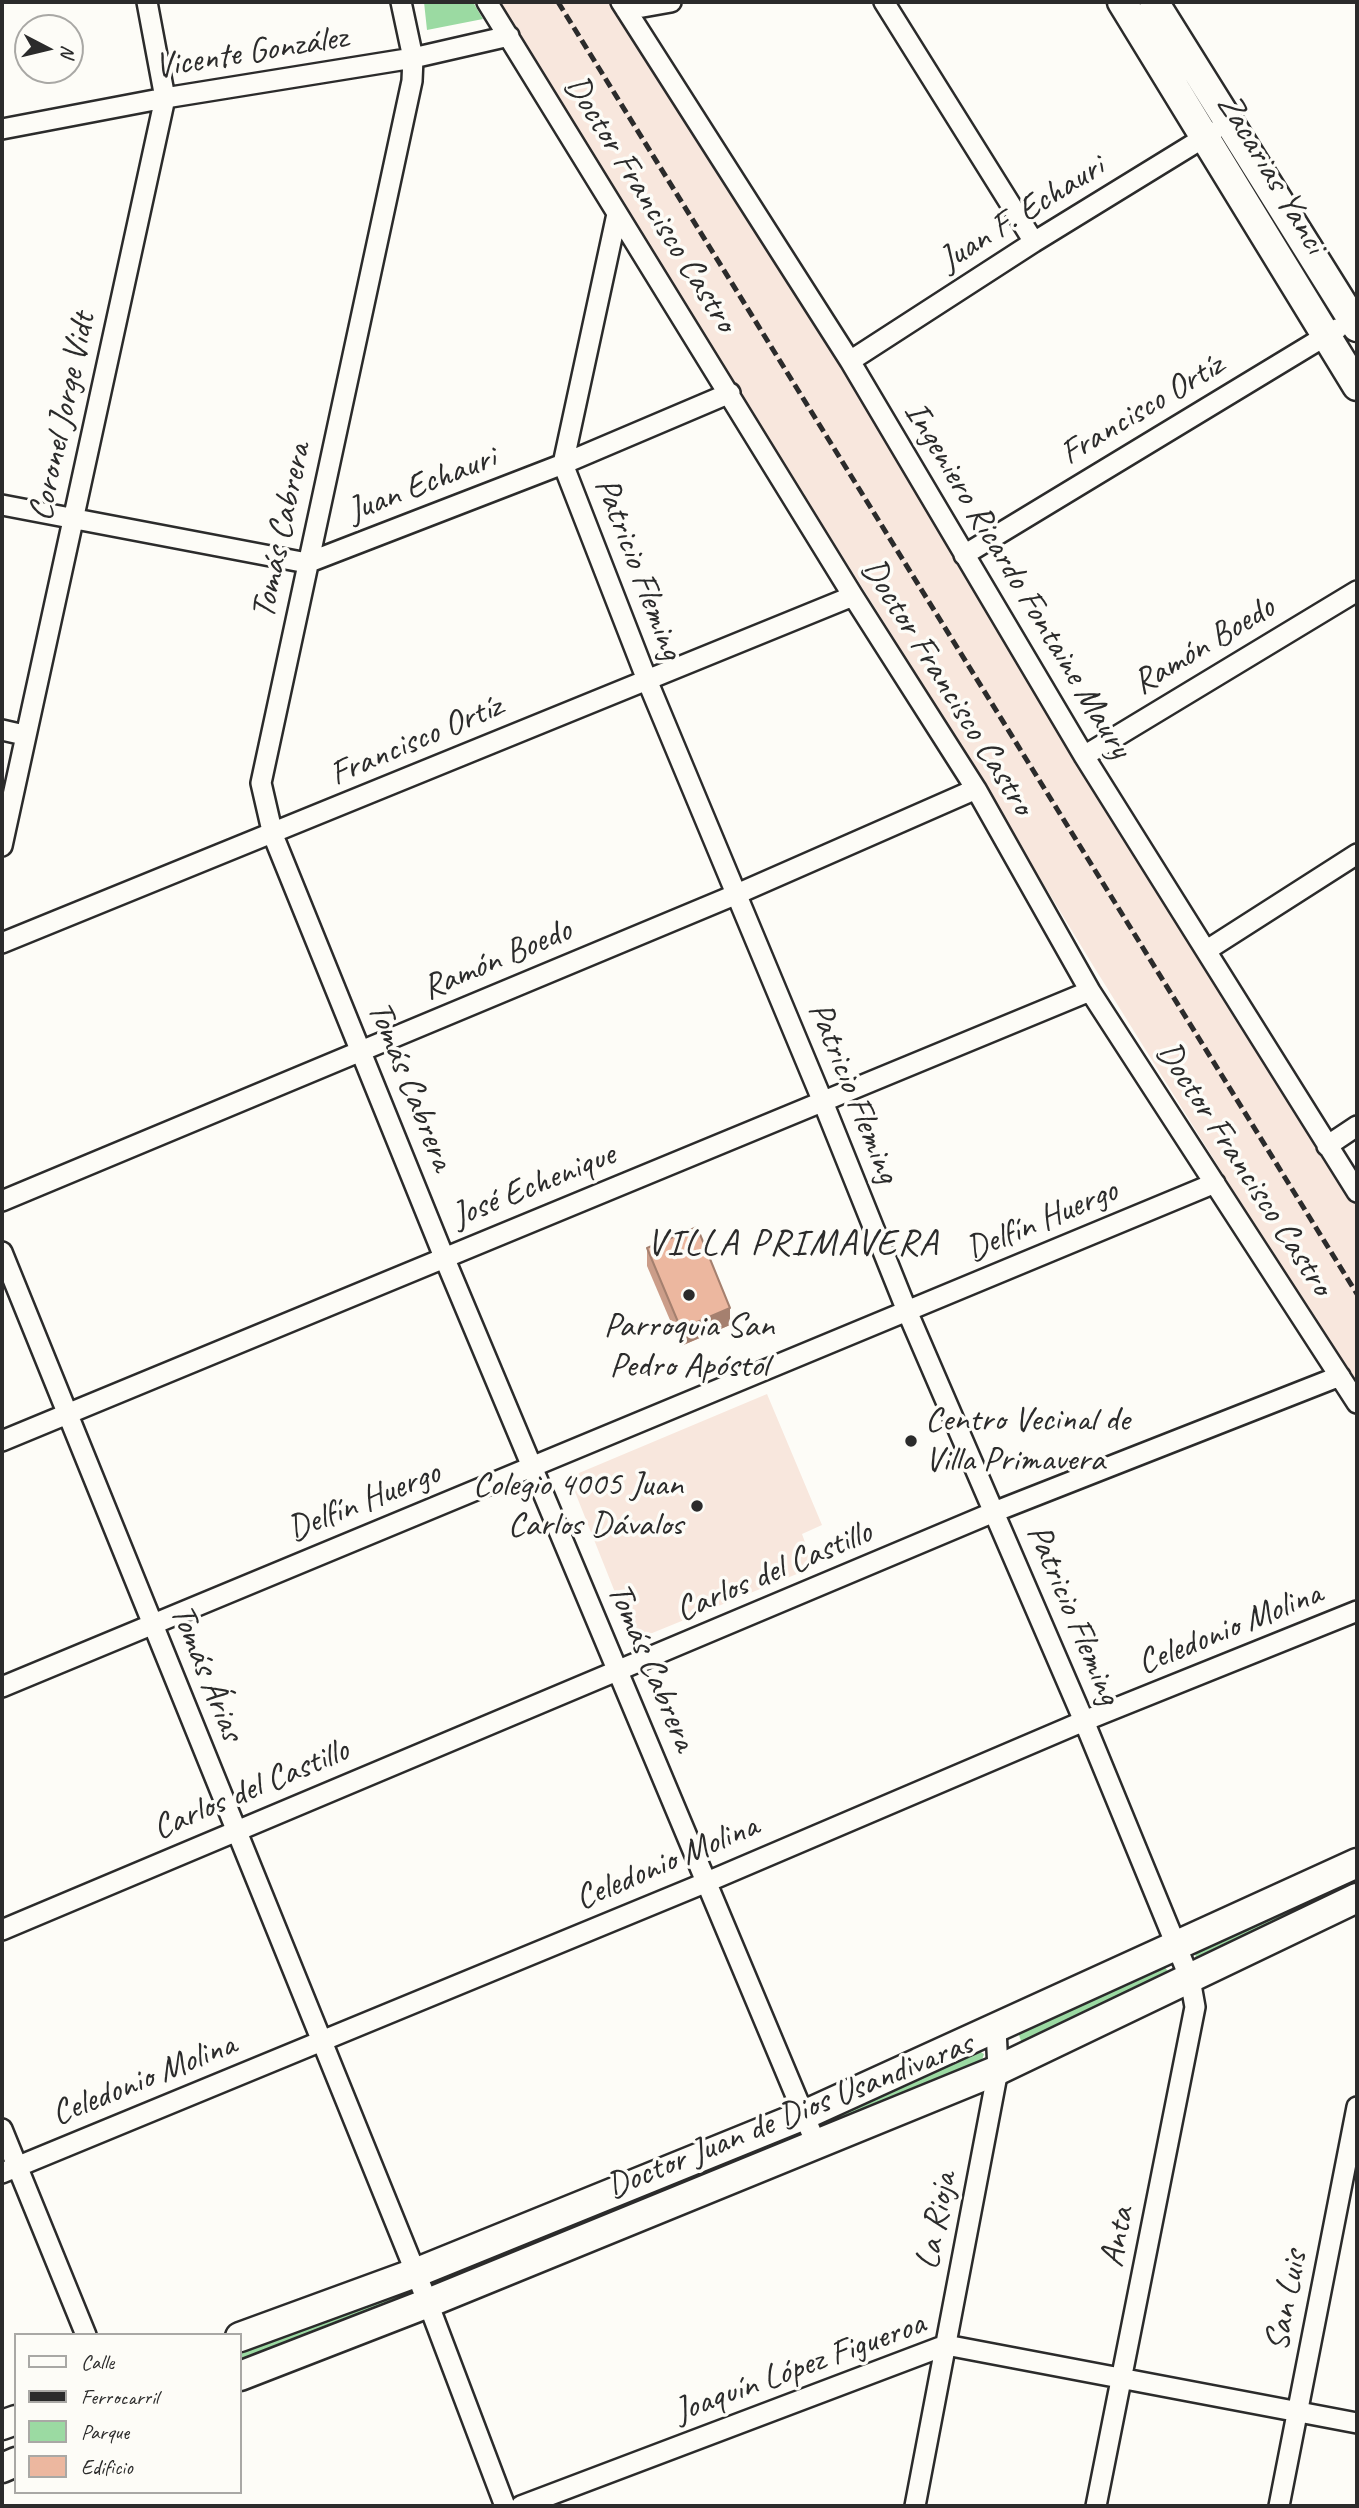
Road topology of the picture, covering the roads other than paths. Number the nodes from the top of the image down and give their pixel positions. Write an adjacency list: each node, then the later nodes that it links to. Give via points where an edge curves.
1 (147, 2): 11 (street, Coronel Jorge Vidt)
2 (401, 2): 10 (street, Tomás Cabrera)
3 (487, 2): 9 (street, Doctor Francisco Castro)
4 (671, 2): 8 (street)
5 (884, 2): 16 (street)
6 (1122, 2): 14 (main road, Zacarias Yanci)
7 (1154, 2): 12 (main road, Zacarias Yanci)
8 (624, 6): 19 (street, Ingeniero Ricardo Fontaine Maury)
9 (509, 36): 10 (street, Vicente González); 15 (street, Doctor Francisco Castro)
10 (413, 58): 11 (street, Vicente González); 26 (street, Tomás Cabrera, via 412,81)
11 (165, 98): 13 (street, Vicente González); 24 (street, Coronel Jorge Vidt)
12 (1229, 122): 14 (street, Juan F. Echauri); 17 (main road, Zacarias Yanci)
13 (2, 129)
14 (1205, 136): 16 (street, Juan F. Echauri); 18 (main road, Zacarias Yanci)
15 (617, 214): 21 (street, Doctor Francisco Castro); 22 (street, Patricio Fleming)
16 (1034, 242): 19 (street, Juan F. Echauri)
17 (1355, 323): 18 (street, Francisco Ortíz)
18 (1327, 335): 20 (main road, Zacarias Yanci); 25 (street, Francisco Ortíz)
19 (850, 361): 25 (street, Ingeniero Ricardo Fontaine Maury)
20 (1357, 386)
21 (730, 393): 22 (street, Juan Echauri); 28 (street, Doctor Francisco Castro)
22 (563, 464): 26 (street, Juan Echauri); 29 (street, Patricio Fleming)
23 (2, 505): 24 (street)
24 (72, 520): 26 (street); 31 (street, Coronel Jorge Vidt)
25 (964, 555): 32 (street, Ingeniero Ricardo Fontaine Maury)
26 (307, 563): 34 (street, Tomás Cabrera, via 261,783)
27 (1357, 591): 32 (street, Ramón Boedo)
28 (853, 596): 29 (street, Francisco Ortíz); 33 (street, Doctor Francisco Castro)
29 (647, 680): 34 (street, Francisco Ortíz); 37 (street, Patricio Fleming)
30 (2, 730): 31 (street)
31 (24, 734): 35 (street, Coronel Jorge Vidt)
32 (1084, 756): 39 (street, Ingeniero Ricardo Fontaine Maury)
33 (976, 789): 37 (street, Ramón Boedo); 40 (street, Doctor Francisco Castro)
34 (273, 835): 38 (street, Francisco Ortíz); 41 (street, Tomás Cabrera)
35 (2, 846)
36 (1357, 854): 39 (street)
37 (737, 894): 41 (street, Ramón Boedo); 42 (street, Patricio Fleming)
38 (2, 943)
39 (1207, 950): 44 (street, Ingeniero Ricardo Fontaine Maury)
40 (1090, 991): 42 (street, José Echenique); 45 (street, Doctor Francisco Castro)
41 (362, 1050): 47 (street, Ramón Boedo); 49 (street, Tomás Cabrera)
42 (823, 1102): 49 (street, José Echenique); 50 (street, Patricio Fleming)
43 (1357, 1126): 44 (street)
44 (1327, 1146): 46 (street, Ingeniero Ricardo Fontaine Maury)
45 (1215, 1183): 50 (street, Delfín Huergo); 51 (street, Doctor Francisco Castro)
46 (1357, 1192)
47 (2, 1200)
48 (2, 1252): 53 (street, Tomás Árias)
49 (444, 1257): 53 (street, José Echenique); 55 (street, Tomás Cabrera)
50 (907, 1311): 55 (street, Delfín Huergo); 56 (street, Patricio Fleming)
51 (1340, 1376): 52 (street, Doctor Francisco Castro); 56 (street, Carlos del Castillo)
52 (1357, 1403)
53 (67, 1414): 54 (street, José Echenique); 58 (street, Tomás Árias)
54 (2, 1441)
55 (533, 1468): 58 (street, Delfín Huergo); 59 (street, Tomás Cabrera)
56 (994, 1512): 59 (street, Carlos del Castillo); 61 (street, Patricio Fleming)
57 (1357, 1611): 61 (street, Celedonio Molina)
58 (152, 1622): 60 (street, Delfín Huergo); 62 (street, Tomás Árias)
59 (619, 1672): 62 (street, Carlos del Castillo); 64 (street, Tomás Cabrera)
60 (2, 1687)
61 (1084, 1721): 64 (street, Celedonio Molina); 67 (street, Patricio Fleming)
62 (235, 1830): 66 (street, Carlos del Castillo); 70 (street, Tomás Árias)
63 (1357, 1863): 67 (main road, Doctor Juan de Dios Usandivaras)
64 (707, 1882): 70 (street, Celedonio Molina); 73 (street, Tomás Cabrera)
65 (1357, 1898): 68 (main road, Doctor Juan de Dios Usandivaras)
66 (2, 1930)
67 (1176, 1947): 68 (street, Patricio Fleming); 69 (main road, Doctor Juan de Dios Usandivaras)
68 (1190, 1979): 71 (main road, Doctor Juan de Dios Usandivaras); 83 (street, Anta, via 1195,2007)
69 (996, 2029): 71 (street, La Rioja); 73 (main road, Doctor Juan de Dios Usandivaras)
70 (322, 2040): 76 (street, Celedonio Molina); 77 (street, Tomás Árias)
71 (998, 2070): 75 (main road, Doctor Juan de Dios Usandivaras); 81 (street, La Rioja)
72 (1357, 2107): 84 (street, San Luis)
73 (804, 2115): 75 (street, Tomás Cabrera); 77 (main road, Doctor Juan de Dios Usandivaras)
74 (2, 2129): 76 (street)
75 (817, 2146): 78 (main road, Doctor Juan de Dios Usandivaras)
76 (10, 2170): 79 (street)
77 (415, 2273): 78 (street, Tomás Árias); 80 (main road, Doctor Juan de Dios Usandivaras)
78 (428, 2303): 82 (main road, Doctor Juan de Dios Usandivaras); 86 (street, Tomás Árias)
79 (85, 2333)
80 (242, 2336)
81 (946, 2345): 83 (street, Joaquín López Figueroa); 87 (street, Joaquín López Figueroa); 88 (street, La Rioja)
82 (242, 2375)
83 (1123, 2377): 84 (street, Joaquín López Figueroa); 89 (street, Anta)
84 (1298, 2412): 85 (street, Joaquín López Figueroa); 90 (street, San Luis)
85 (1357, 2423)
86 (505, 2506)
87 (521, 2506)
88 (915, 2506)
89 (1096, 2506)
90 (1279, 2506)

